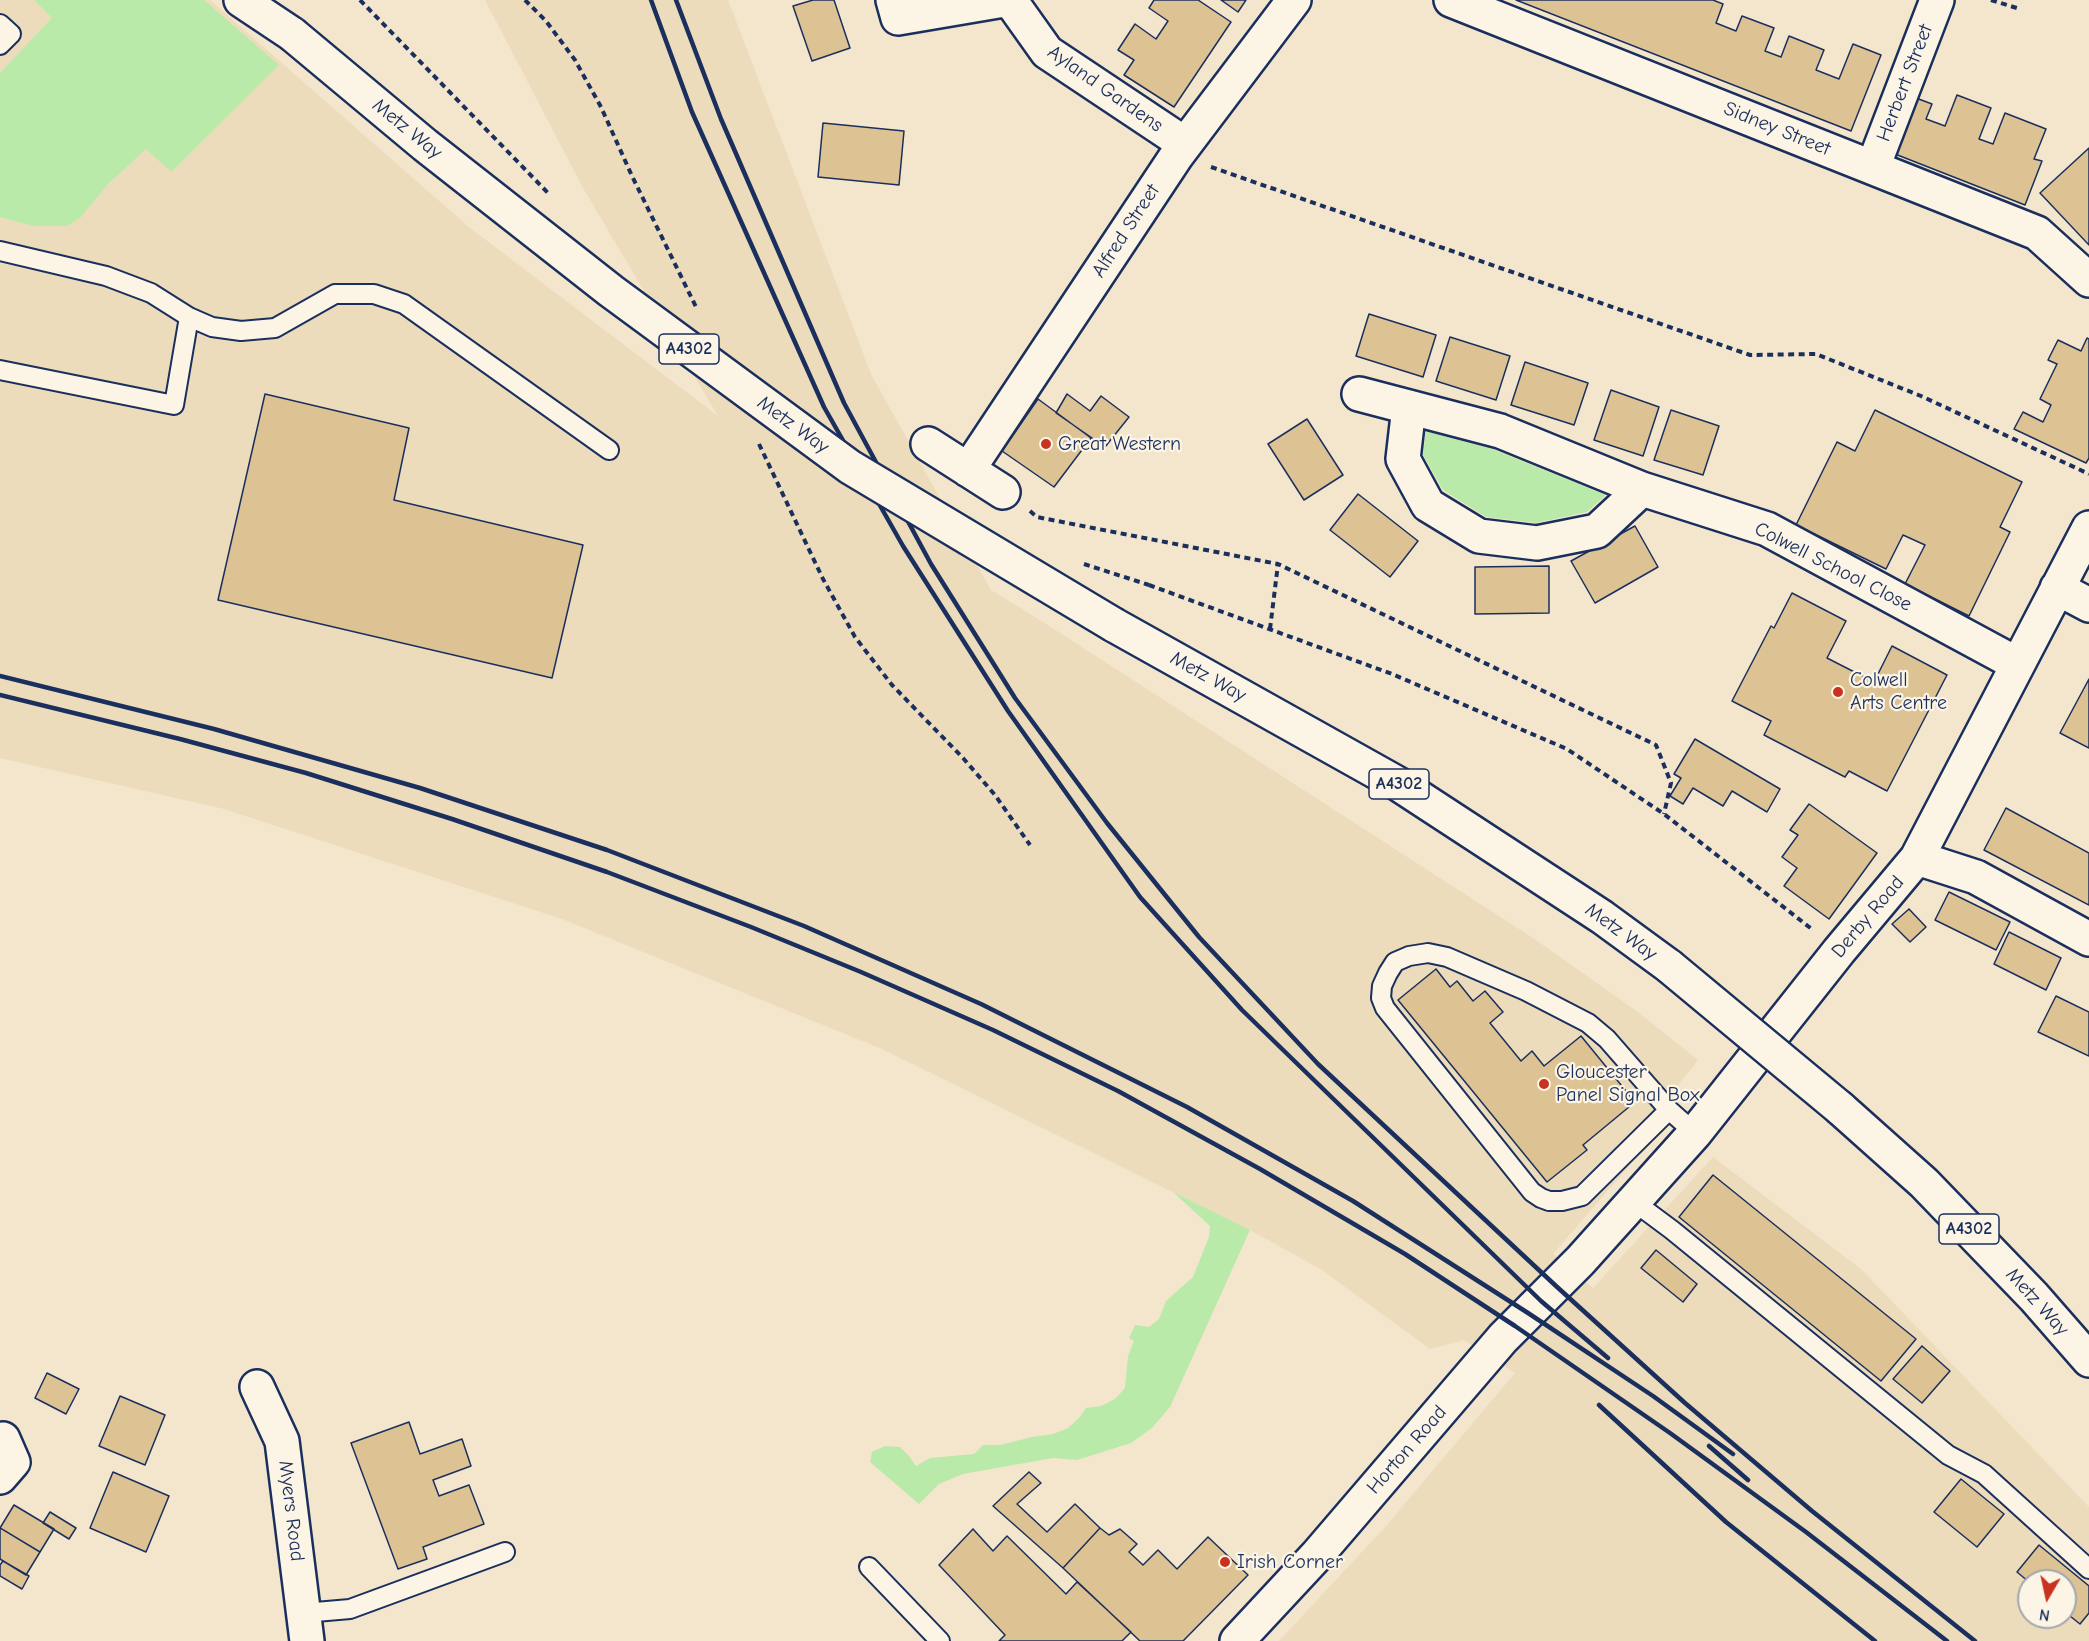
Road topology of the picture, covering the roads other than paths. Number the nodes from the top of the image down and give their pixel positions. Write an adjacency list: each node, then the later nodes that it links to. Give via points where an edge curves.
1 (241, 0): 10 (street, Metz Way / A4302)
2 (256, 0): 10 (street, Metz Way / A4302)
3 (893, 0): 4 (street, via 898,18)
4 (1004, 0)
5 (1010, 0): 12 (street, Ayland Gardens, via 1047,52)
6 (1294, 0): 12 (street, Alfred Street)
7 (1451, 0): 13 (street, Sidney Street)
8 (1937, 0): 13 (street, Herbert Street)
9 (0, 24): 11 (lane, via 11,34)
10 (292, 34): 35 (street, Metz Way / A4302, bridge, via 611,291 850,467 1114,625 1400,784 1602,917 1669,966 1924,1183)
11 (0, 45)
12 (1181, 149): 22 (street, Alfred Street)
13 (1873, 167): 15 (street, Sidney Street, via 2037,233)
14 (0, 251): 16 (lane, via 106,276 151,292)
15 (2089, 280)
16 (189, 317): 17 (lane, via 174,405); 21 (lane, via 212,327 241,331 275,328 335,294 374,294 404,304)
17 (0, 370)
18 (1359, 394): 19 (street, Colwell School Close)
19 (1409, 407): 23 (street, Colwell School Close, via 1500,431); 23 (street, via 1403,459 1428,505 1479,536 1537,543 1597,531)
20 (928, 444): 22 (street)
21 (609, 450)
22 (968, 470): 24 (street)
23 (1642, 489): 28 (street, Colwell School Close, via 1767,529)
24 (1003, 492)
25 (2089, 528): 26 (street, Derby Road)
26 (2057, 588): 27 (street); 28 (street, Derby Road)
27 (2089, 605)
28 (2017, 664): 29 (street, Derby Road)
29 (1917, 858): 30 (street, via 1976,877); 32 (street, Derby Road)
30 (2089, 939)
31 (1669, 1110): 31 (lane, via 1607,1039 1588,1023 1526,991 1447,957 1428,953 1395,962 1382,986 1385,1008 1532,1192 1541,1198 1562,1201 1582,1196); 32 (lane)
32 (1695, 1132): 33 (street, Derby Road)
33 (1633, 1201): 34 (street, Derby Road); 39 (lane, via 1948,1455 1984,1474)
34 (1580, 1262): 42 (street, Horton Road, via 1503,1338 1317,1555)
35 (2089, 1360)
36 (257, 1386): 40 (street, Myers Road, via 282,1441)
37 (505, 1552): 40 (lane)
38 (869, 1567): 41 (lane)
39 (2089, 1569)
40 (305, 1627)
41 (940, 1641)
42 (1237, 1641)

